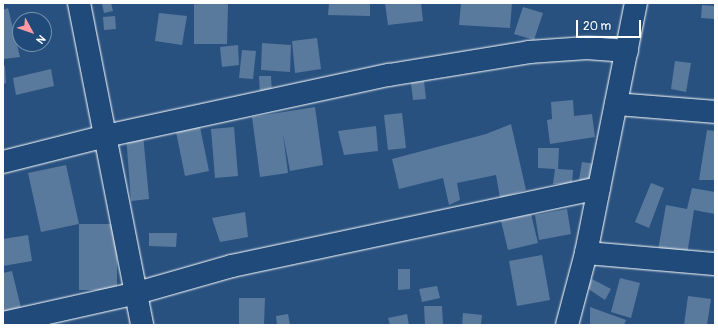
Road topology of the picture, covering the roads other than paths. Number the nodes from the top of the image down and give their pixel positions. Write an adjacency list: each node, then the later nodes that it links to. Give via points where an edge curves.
1 (79, 3): 6 (street)
2 (636, 3): 3 (street)
3 (626, 51): 4 (street); 6 (street, via 587,48 529,52 389,75)
4 (616, 104): 5 (street); 8 (street)
5 (715, 112)
6 (106, 136): 7 (street); 11 (street)
7 (3, 162)
8 (599, 188): 9 (street); 11 (street, via 232,266)
9 (586, 253): 10 (street); 14 (street)
10 (715, 264)
11 (137, 293): 12 (street); 13 (street)
12 (3, 323)
13 (142, 325)
14 (567, 325)

